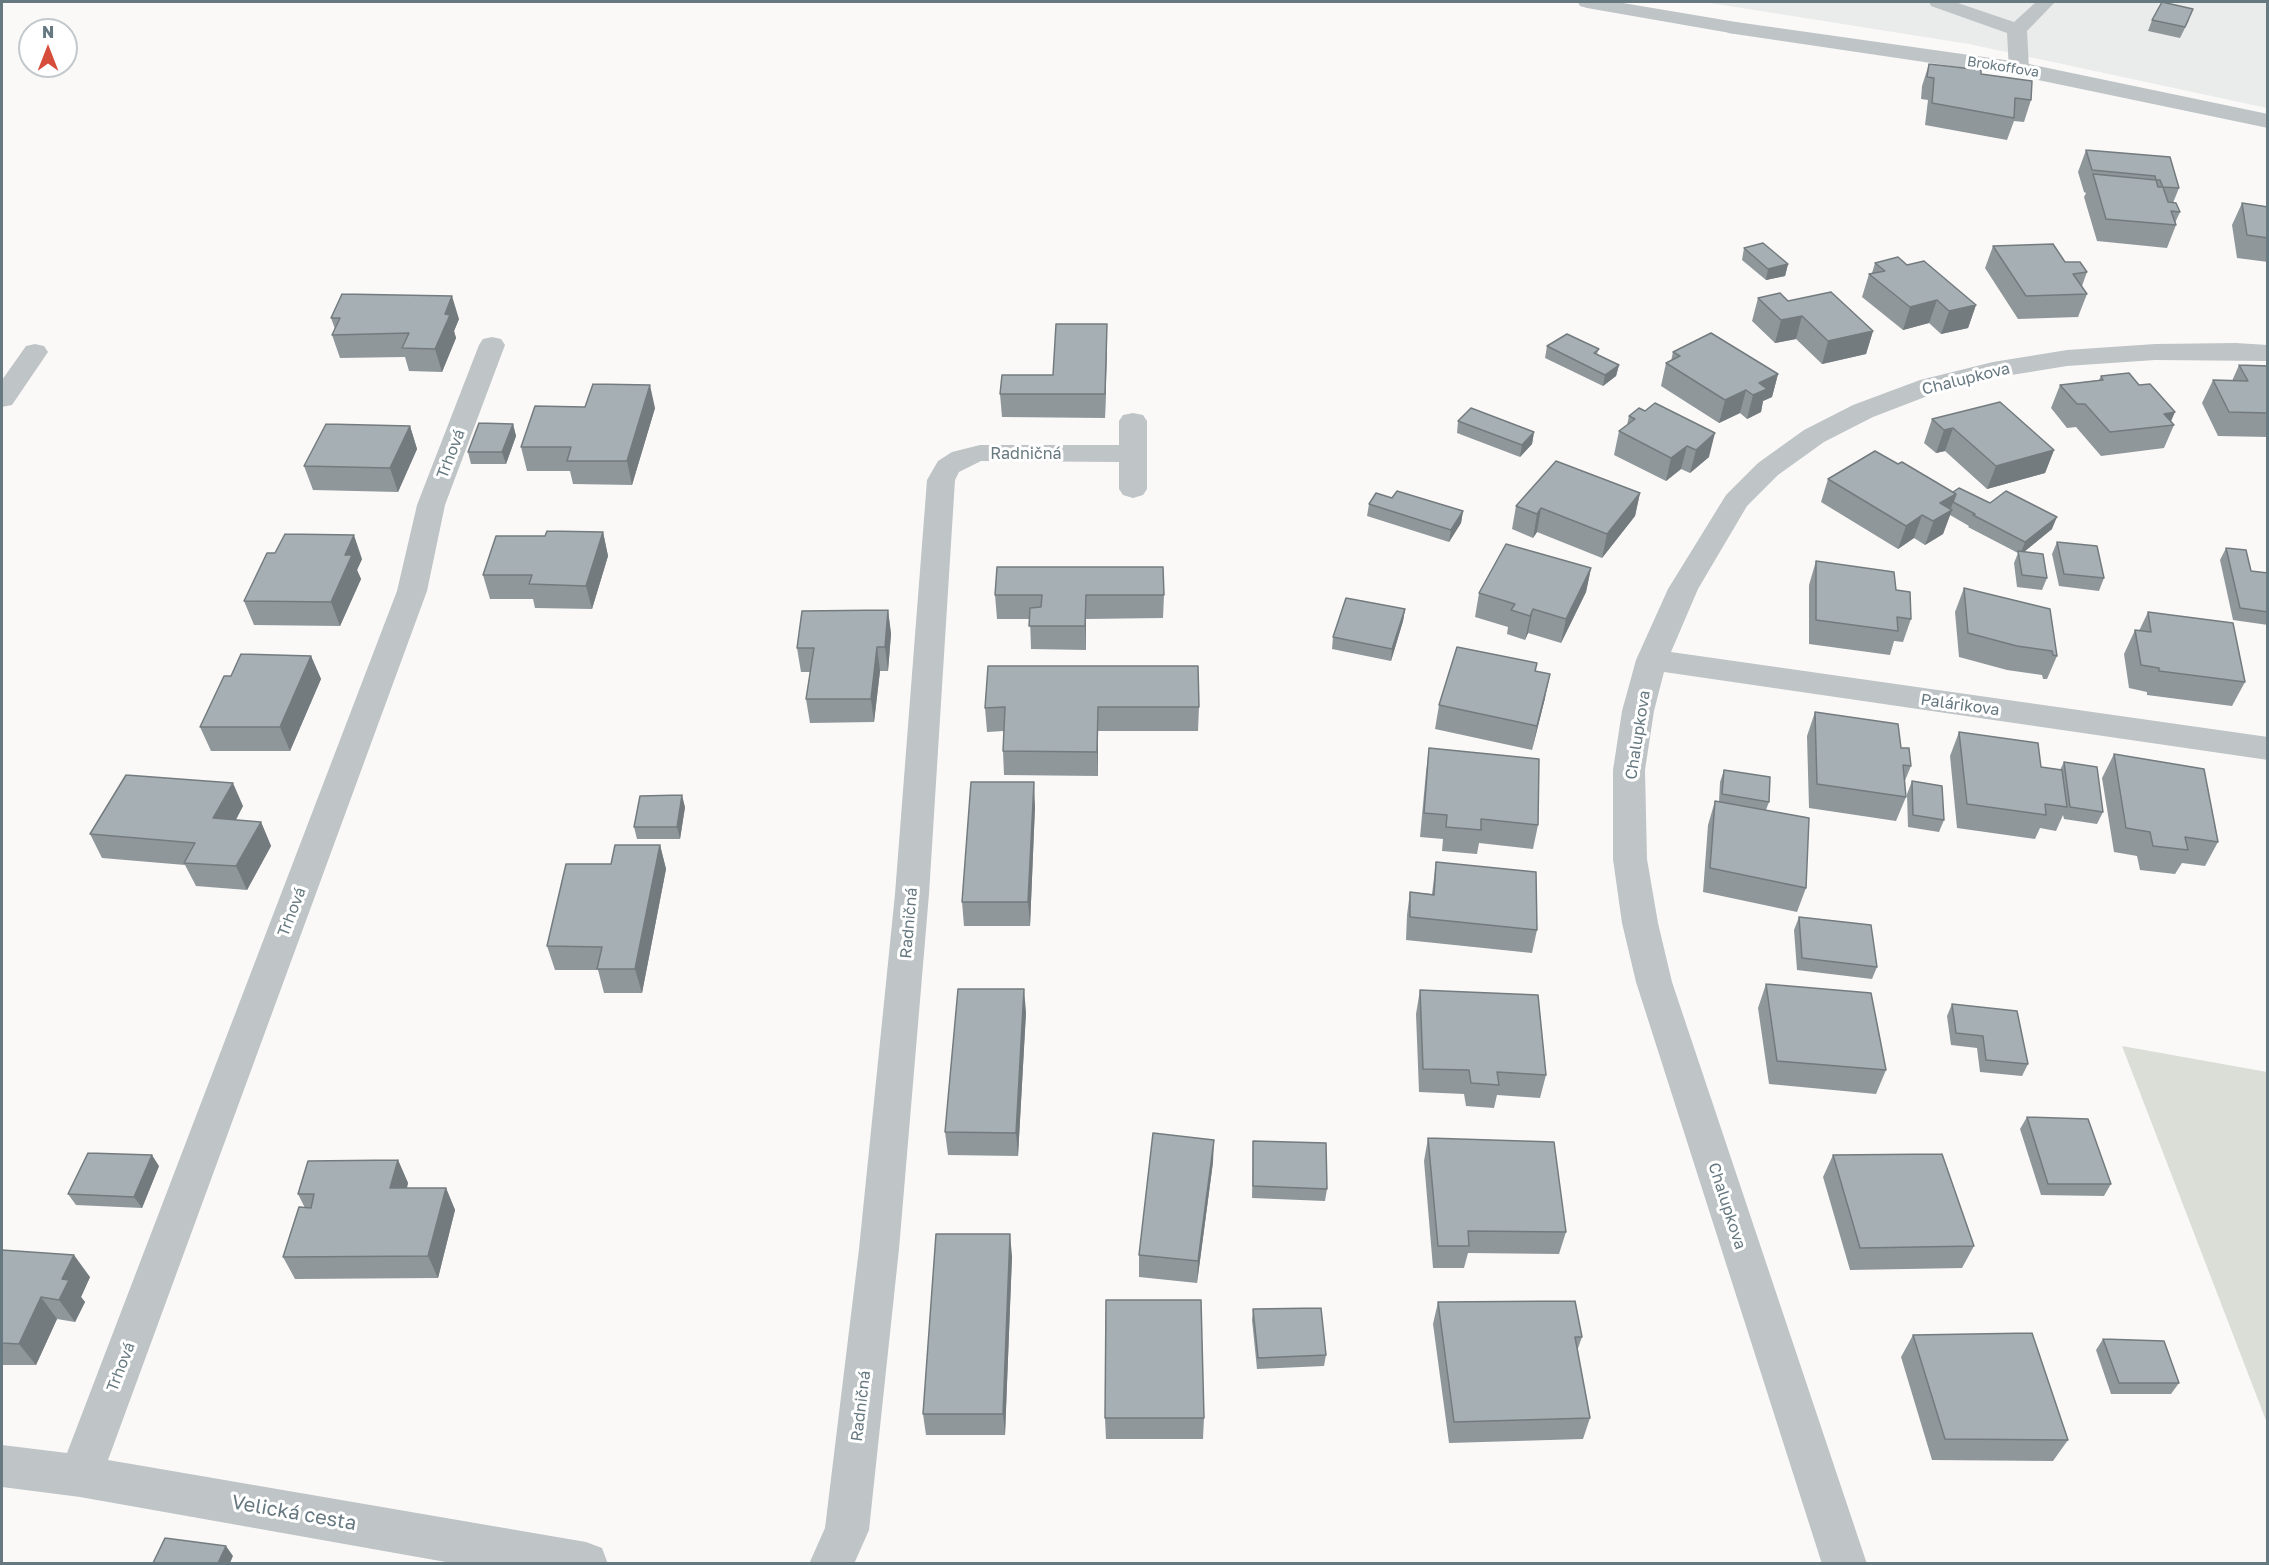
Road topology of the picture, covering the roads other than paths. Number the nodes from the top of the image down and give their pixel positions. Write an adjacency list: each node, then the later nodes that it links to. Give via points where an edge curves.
1 (1587, 2): 4 (lane)
2 (1938, 2): 5 (lane)
3 (2046, 2): 5 (lane)
4 (1736, 28): 6 (street, Brokoffova)
5 (2017, 30): 6 (lane)
6 (2019, 69): 7 (street, Brokoffova)
7 (2268, 121)
8 (492, 345): 16 (street, Trhová, via 431,505 412,591)
9 (35, 352): 11 (street)
10 (2268, 353): 13 (street, Chalupkova, via 2155,352 2067,358 1929,386 1863,411 1814,436 1768,469 1736,501 1683,590)
11 (2, 399)
12 (1133, 489): 18 (street, Radničná, via 1133,438 980,453 948,467 941,480 912,894 879,1249 846,1530)
13 (1652, 660): 14 (street, Palárikova); 19 (street, Chalupkova, via 1638,711 1629,770 1630,859 1640,924 1654,982)
14 (2268, 749)
15 (2, 1466): 16 (street, Velická cesta)
16 (80, 1476): 17 (street, Velická cesta)
17 (586, 1563)
18 (831, 1563)
19 (1845, 1563)

